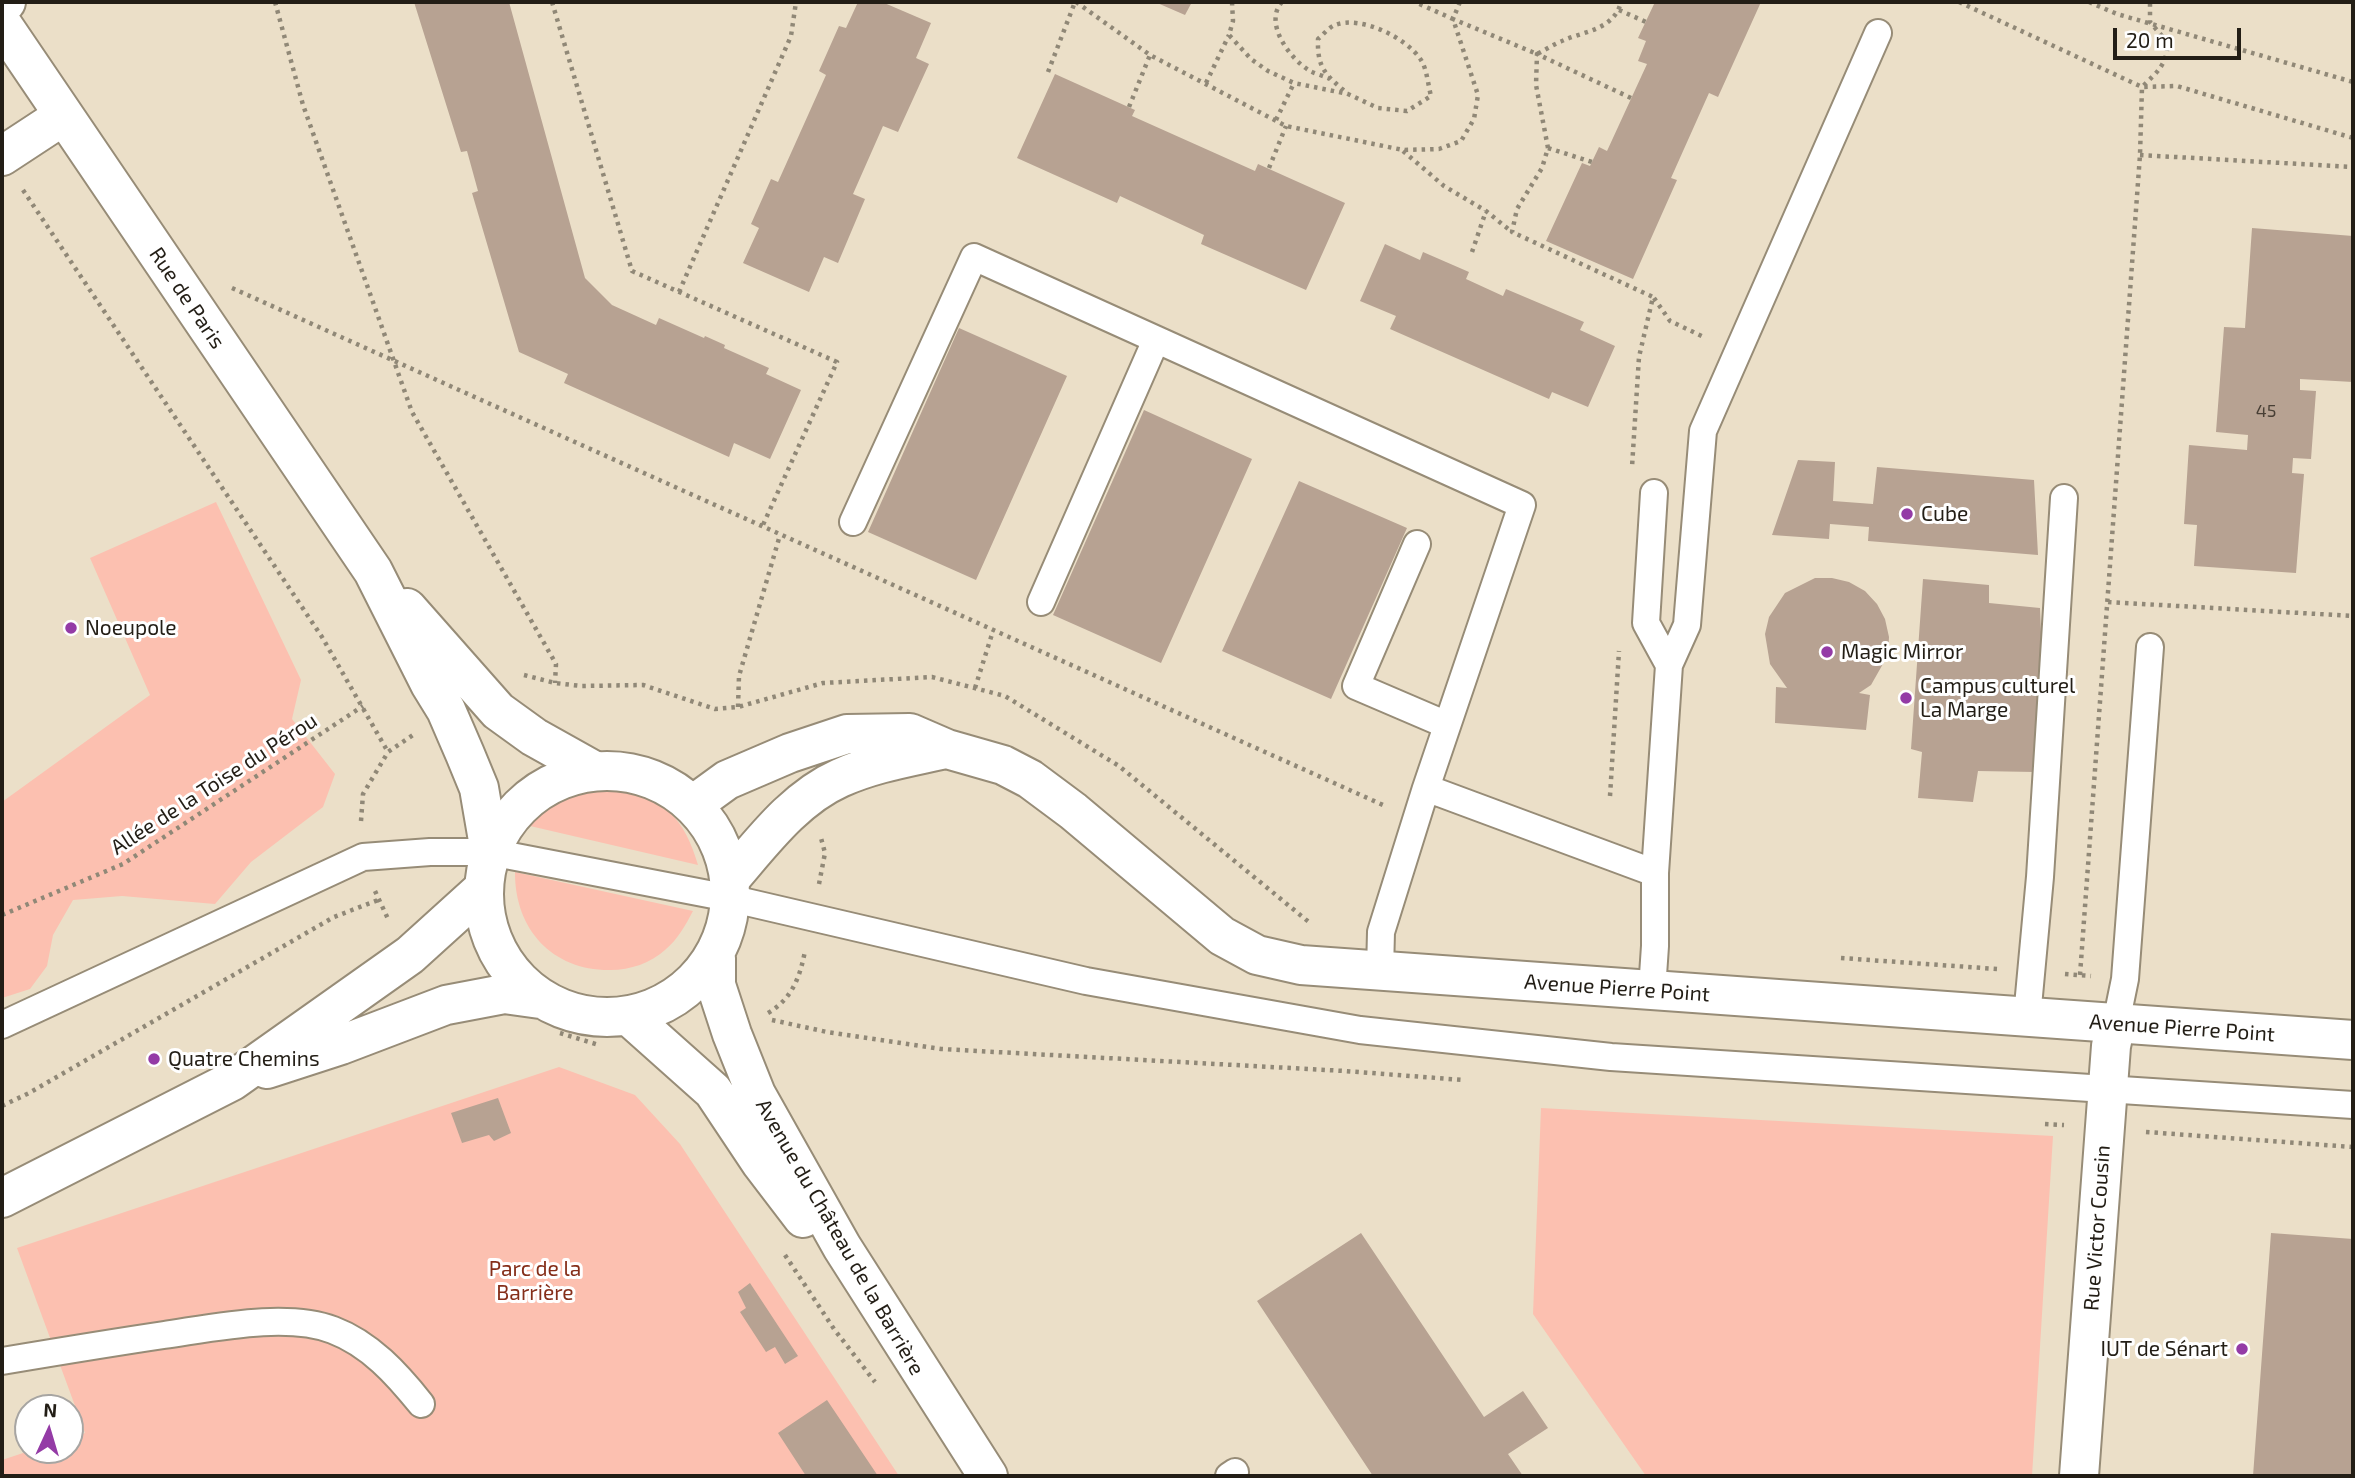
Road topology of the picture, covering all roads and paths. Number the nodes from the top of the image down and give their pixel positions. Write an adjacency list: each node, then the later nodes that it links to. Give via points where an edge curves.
1 (275, 2): 50 (path, via 303,105)
2 (552, 2): 46 (path, via 632,271)
3 (796, 2): 46 (path, via 791,36)
4 (1075, 2): 21 (path); 22 (path)
5 (1232, 2): 19 (path)
6 (1282, 2): 23 (path, via 1276,27 1288,52 1309,71)
7 (1415, 2): 14 (path)
8 (1460, 2): 14 (path)
9 (1621, 2): 13 (path)
10 (1959, 2): 27 (path)
11 (2089, 2): 16 (path)
12 (2150, 2): 16 (path)
13 (1619, 10): 15 (path); 20 (path, via 1598,30)
14 (1453, 19): 20 (path); 36 (path, via 1478,95 1474,119 1461,141 1439,149)
15 (1646, 22)
16 (2150, 22): 25 (path); 27 (path, via 2168,43 2167,58)
17 (2, 24): 31 (street, Rue de Paris)
18 (1878, 33): 49 (lane)
19 (1228, 35): 24 (path, via 1251,60); 26 (path)
20 (1537, 54): 29 (path); 35 (path, via 1536,85)
21 (1150, 55): 26 (path); 30 (path)
22 (1048, 72)
23 (1331, 79): 28 (path); 28 (path, via 1318,60 1318,39 1335,25 1358,24 1380,28 1407,44 1423,61 1430,96 1407,111 1378,108)
24 (1294, 82): 28 (path); 32 (path)
25 (2353, 82)
26 (1206, 83): 32 (path)
27 (2142, 87): 34 (path, via 2177,86); 37 (path)
28 (1348, 94)
29 (1631, 98)
30 (1129, 107)
31 (63, 116): 41 (street); 58 (street, Rue de Paris)
32 (1276, 120): 33 (path)
33 (1286, 126): 36 (path); 40 (path)
34 (2353, 138)
35 (1548, 148): 38 (path); 43 (path, via 1542,168 1517,209)
36 (1402, 150): 42 (path, via 1444,186)
37 (2140, 155): 39 (path); 60 (path)
38 (1592, 162)
39 (2353, 167)
40 (1269, 168)
41 (9, 169): 68 (path)
42 (1486, 211): 43 (path); 44 (path)
43 (1512, 232): 47 (path)
44 (1472, 252)
45 (231, 288): 50 (path)
46 (679, 292): 55 (path, via 837,362)
47 (1653, 297): 49 (path, via 1671,321); 51 (path, via 1639,357)
48 (1156, 340): 54 (lane, via 974,257); 59 (lane); 70 (lane, via 1522,505)
49 (1736, 352): 65 (lane, via 1703,431 1687,625)
50 (395, 362): 55 (path); 66 (path, via 412,412 556,664)
51 (1631, 480)
52 (1654, 493): 65 (lane, via 1647,623)
53 (2064, 498): 89 (lane)
54 (853, 522)
55 (762, 527): 56 (path)
56 (780, 536): 62 (path); 69 (path, via 739,676)
57 (1417, 544): 70 (lane, via 1356,686)
58 (373, 571): 73 (street, Rue de Paris, via 498,711); 78 (street, Rue de Paris, via 446,710 479,788)
59 (1041, 602)
60 (2108, 602): 61 (path); 85 (path)
61 (2353, 616)
62 (993, 631): 67 (path); 77 (path)
63 (1620, 645): 75 (path)
64 (2150, 647): 90 (lane, via 2125,979)
65 (1669, 665): 79 (lane)
66 (555, 683)
67 (975, 688)
68 (363, 706): 71 (path, via 388,752); 82 (path, Allée de la Toise du Pérou, via 123,864)
69 (738, 707)
70 (1447, 725): 74 (lane)
71 (419, 731)
72 (947, 749): 76 (street, Avenue Pierre Point, via 910,733 846,734 727,780); 80 (street, Avenue Pierre Point, via 867,767 810,796 771,832); 84 (street, Avenue Pierre Point, via 1003,765 1030,779 1222,936 1257,955 1301,965)
73 (593, 770): 76 (street, via 646,776 672,786); 78 (street, via 548,785 509,818)
74 (1426, 788): 77 (lane); 79 (lane)
75 (1610, 796)
76 (694, 804): 80 (street, via 718,834)
77 (1416, 819): 84 (lane, via 1381,932)
78 (487, 870): 80 (lane); 87 (street, Rue de Paris, via 486,923 496,950); 91 (lane, via 430,852 363,857); 94 (street, via 410,955)
79 (1655, 873): 86 (lane)
80 (731, 888): 83 (street); 95 (lane, via 1086,981 1360,1030 1611,1057)
81 (378, 900): 97 (path, via 334,917)
82 (2, 915)
83 (716, 958): 88 (street, via 681,995); 102 (street, Avenue du Château de la Barrière, via 716,985 756,1094 842,1247)
84 (1380, 971): 86 (street, Avenue Pierre Point)
85 (2080, 975)
86 (1652, 990): 89 (street, Avenue Pierre Point)
87 (546, 1015): 88 (street); 93 (path); 94 (street, via 504,994 446,1005)
88 (629, 1017): 102 (street, Avenue du Château de la Barrière, via 713,1091)
89 (2027, 1017): 90 (street, Avenue Pierre Point)
90 (2116, 1023): 92 (street, Avenue Pierre Point); 95 (street, Rue Victor Cousin)
91 (2, 1025)
92 (2353, 1040)
93 (601, 1046)
94 (232, 1081): 98 (street)
95 (2107, 1088): 96 (lane); 105 (street, Rue Victor Cousin)
96 (2353, 1105)
97 (2, 1106)
98 (2, 1198)
99 (783, 1253): 101 (path)
100 (2, 1361): 103 (lane, via 241,1324 295,1322 332,1329 364,1347 394,1371)
101 (881, 1390)
102 (933, 1394): 104 (street, Avenue du Château de la Barrière)
103 (421, 1404)
104 (988, 1476)
105 (2078, 1476)

